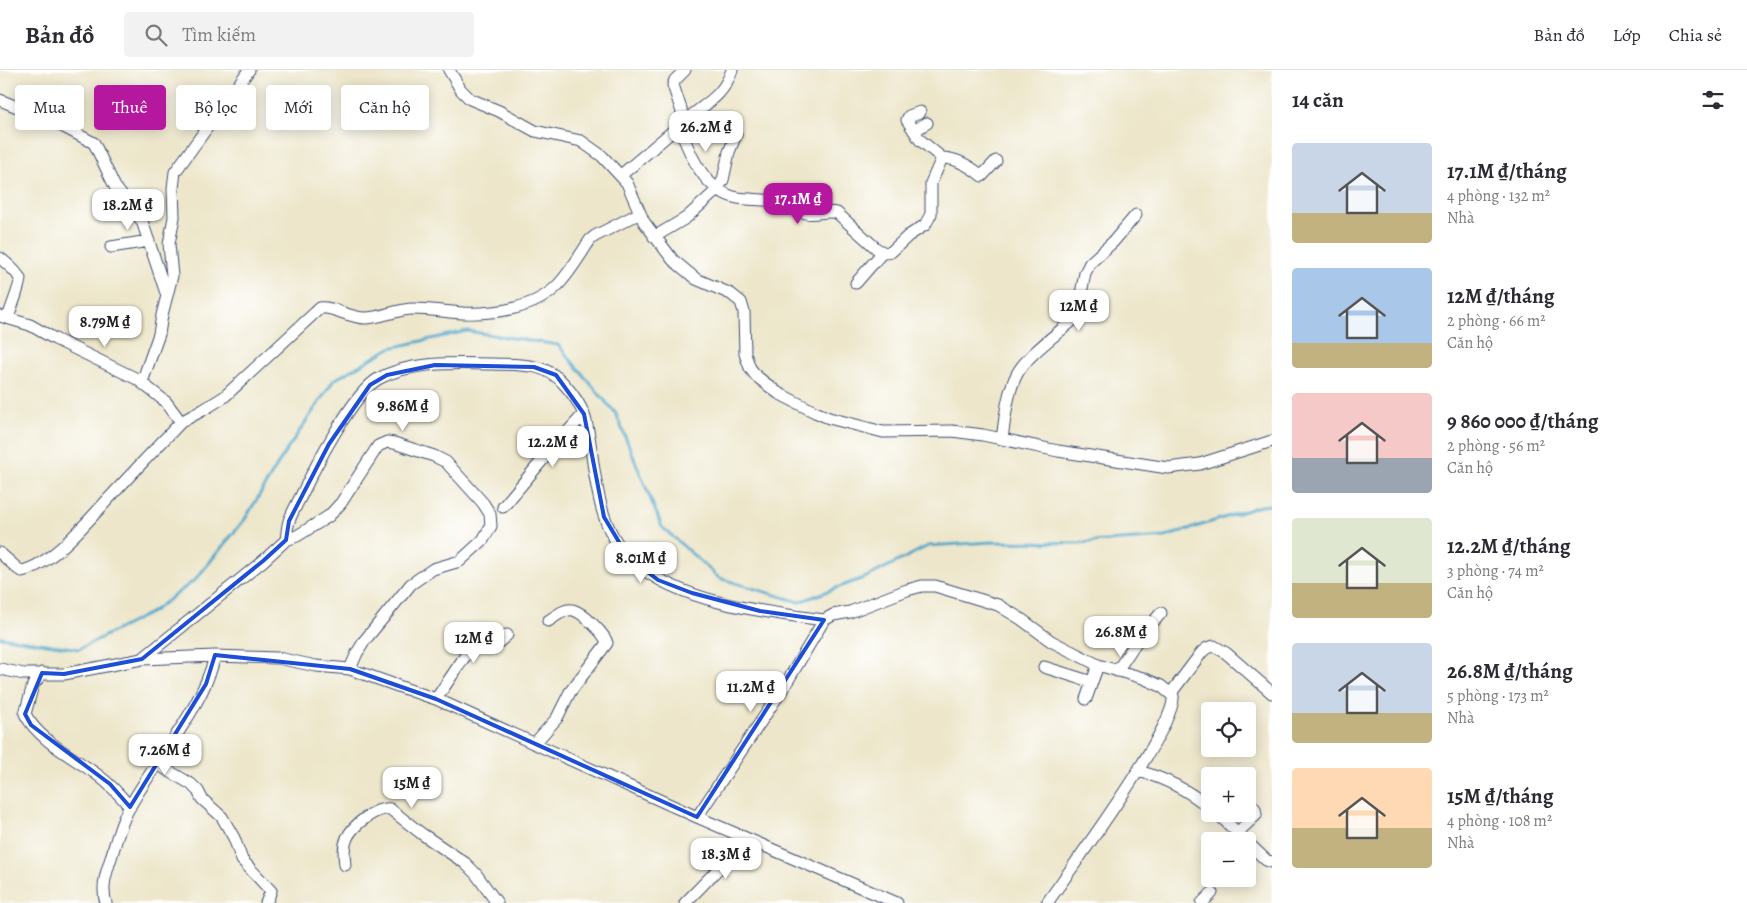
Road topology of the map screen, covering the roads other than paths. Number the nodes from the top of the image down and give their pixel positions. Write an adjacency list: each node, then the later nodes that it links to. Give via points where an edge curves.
1 (249, 70): 23 (street, via 175,172 172,188 174,217 169,244 172,276)
2 (449, 70): 13 (street, via 470,99 535,132 587,144)
3 (685, 70): 8 (street, via 673,86)
4 (732, 70): 8 (street, via 718,96)
5 (0, 100): 18 (street, via 94,143 115,187 142,221)
6 (920, 112): 9 (street, via 906,118)
7 (927, 123): 9 (street)
8 (682, 124): 13 (street); 14 (street, via 694,158)
9 (914, 131): 11 (street)
10 (736, 135): 14 (street)
11 (942, 158): 12 (street, via 962,162 982,176); 20 (street, via 932,183 927,221 895,250)
12 (996, 161)
13 (621, 176): 15 (street)
14 (717, 190): 17 (street, via 686,218); 20 (street, via 737,198 777,202 807,213 837,213)
15 (640, 213): 17 (street); 27 (street, via 595,236 558,285 543,296 515,308 470,313 409,309 366,318 320,308 224,397)
16 (1136, 214): 28 (street, via 1090,264 1073,320 1026,361 1017,374 1010,393)
17 (654, 237): 28 (street, via 689,274 741,302 747,361 756,376 778,393 830,418 883,432 952,431)
18 (149, 241): 19 (street); 23 (street)
19 (111, 247)
20 (882, 253): 22 (street)
21 (0, 258): 24 (street, via 20,280)
22 (856, 283)
23 (167, 296): 25 (street, via 159,334)
24 (4, 317): 25 (street, via 35,327)
25 (142, 382): 27 (street, via 166,402)
26 (584, 414): 30 (street); 31 (street, via 564,383 541,368 493,364 435,365 387,375 370,384 329,444 289,521); 34 (street, via 604,517 617,544 635,564 658,580 692,593 760,611)
27 (181, 422): 32 (street, via 73,535 39,565 22,571)
28 (1002, 439): 29 (street, via 1058,452 1168,468 1200,464)
29 (1272, 441)
30 (503, 507)
31 (286, 540): 38 (street); 42 (street, via 329,516 378,446 387,442 441,459 472,490 490,514 491,526 483,540 460,561 433,568 416,580 365,640)
32 (0, 554)
33 (1161, 613): 43 (street, via 1137,641)
34 (824, 620): 39 (street, via 907,590 935,586 1007,610 1051,641); 55 (street, via 784,687)
35 (548, 621): 50 (street, via 564,611 574,610 606,638 606,643 570,692 557,718)
36 (507, 635): 48 (street, via 494,646 482,639 476,640)
37 (215, 656): 38 (street); 42 (street, via 278,658); 51 (street, via 206,684)
38 (142, 660): 44 (street, via 64,674)
39 (1098, 664): 43 (street); 45 (street)
40 (1044, 667): 45 (street)
41 (0, 669): 44 (street, via 24,674)
42 (350, 669): 48 (street)
43 (1118, 671): 47 (street, via 1144,678)
44 (42, 673): 54 (street, via 33,685 25,714 31,725 110,784)
45 (1092, 682): 49 (street)
46 (1272, 693): 47 (street, via 1214,646 1202,652)
47 (1172, 694): 52 (street, via 1170,710)
48 (436, 699): 50 (street)
49 (1086, 699)
50 (535, 743): 55 (street)
51 (157, 764): 54 (street); 65 (street, via 191,784 222,817 242,860 271,892)
52 (1138, 771): 53 (street, via 1161,777); 68 (street)
53 (1201, 802)
54 (130, 806): 64 (street, via 105,876)
55 (697, 816): 58 (street)
56 (1226, 822): 57 (street)
57 (1236, 832)
58 (745, 838): 66 (street); 67 (street)
59 (1256, 851): 60 (street)
60 (1272, 862)
61 (344, 865): 63 (street, via 347,839 352,831 371,814 390,808 465,863 476,874)
62 (1212, 893): 69 (street)
63 (492, 901)
64 (106, 903)
65 (266, 903)
66 (686, 903)
67 (897, 903)
68 (1047, 903)
69 (1202, 903)

